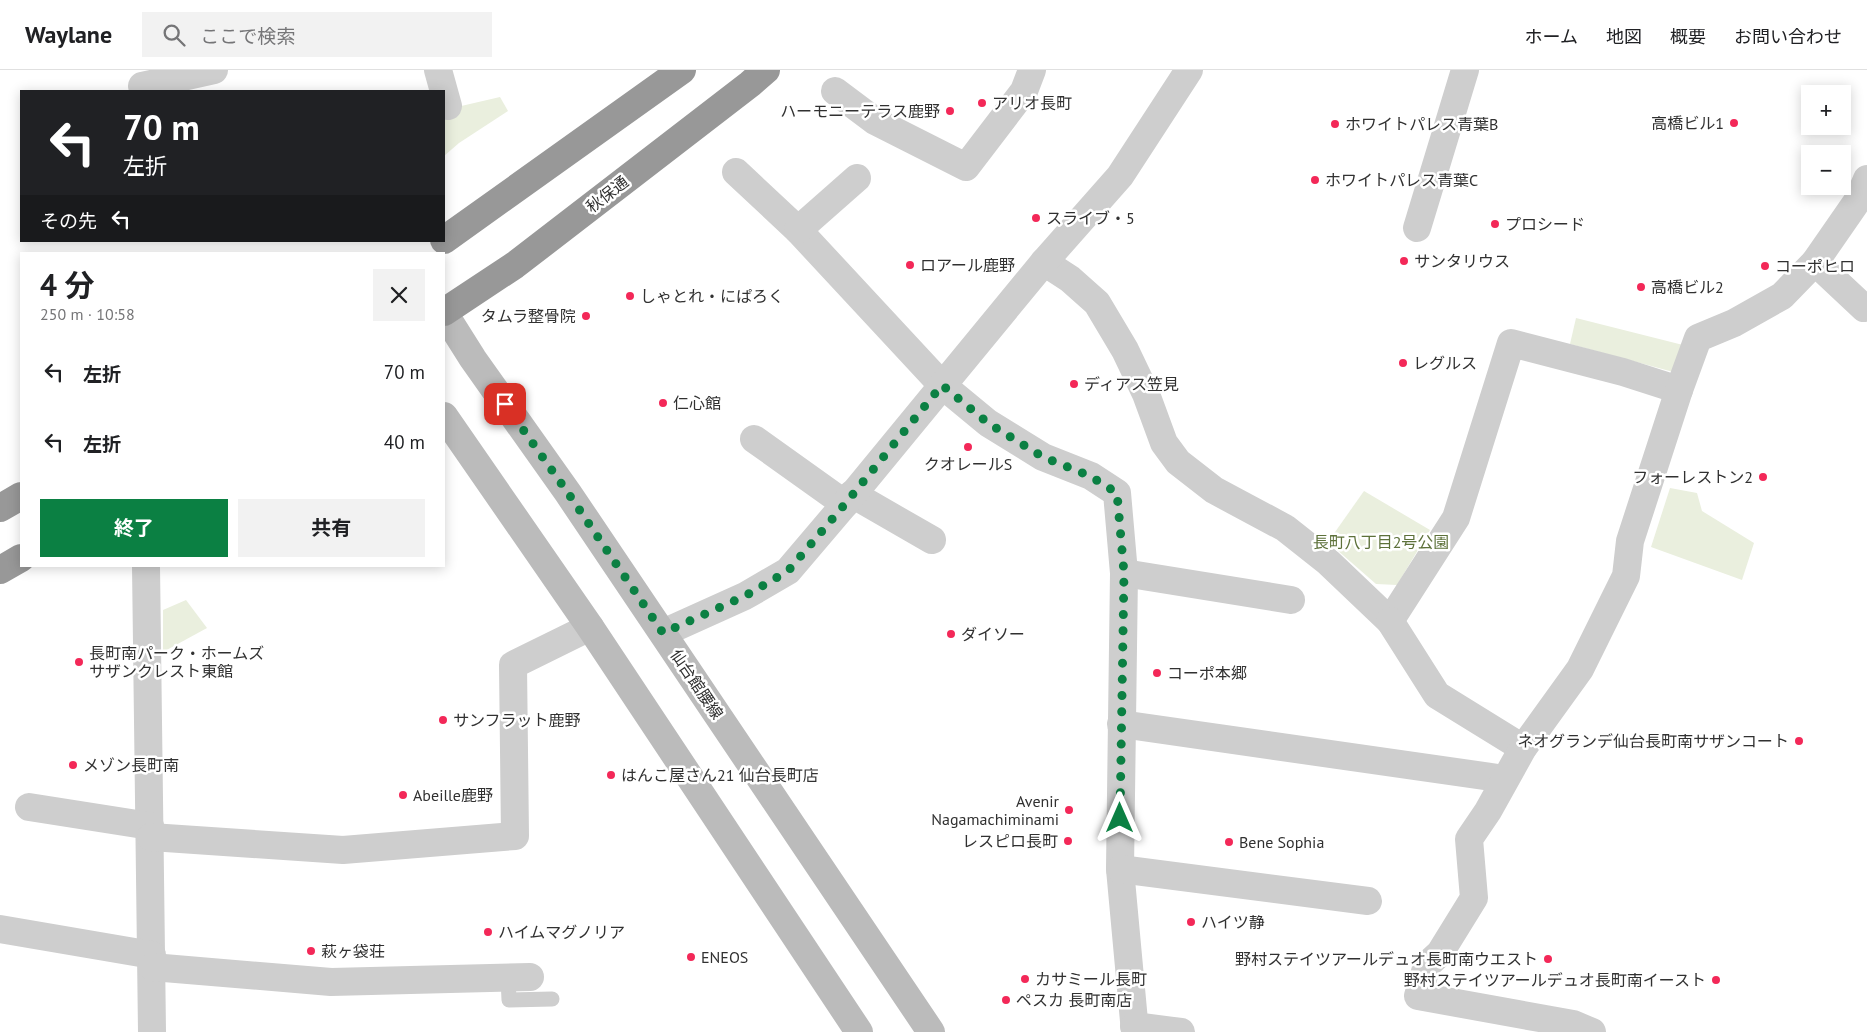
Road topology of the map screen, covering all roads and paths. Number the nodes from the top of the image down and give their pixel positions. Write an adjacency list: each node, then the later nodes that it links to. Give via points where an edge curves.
1 (214, 70): 8 (street)
2 (438, 70): 9 (street)
3 (682, 70): 18 (highway)
4 (766, 70): 24 (highway, 秋保通, via 515,265)
5 (1032, 70): 10 (street, via 1024,91 966,167 875,120)
6 (1189, 70): 21 (street, via 1120,176)
7 (1465, 70): 16 (street)
8 (142, 86)
9 (444, 90)
10 (835, 91)
11 (445, 95): 12 (street)
12 (448, 106)
13 (736, 172): 17 (street)
14 (857, 178): 17 (street)
15 (1867, 179): 22 (street, via 1858,200)
16 (1417, 228)
17 (798, 230): 26 (street)
18 (445, 240)
19 (442, 242): 20 (highway)
20 (428, 252)
21 (1044, 262): 26 (street); 39 (street, via 1097,303 1146,394 1164,444 1178,462 1214,490 1285,528 1328,562)
22 (1815, 262): 23 (street, via 1864,308); 27 (street, via 1782,296 1734,323 1698,338)
23 (1867, 307)
24 (445, 311)
25 (445, 314): 41 (main road, 仙台館腰線)
26 (942, 385): 31 (street); 37 (street, via 988,423 1043,457 1090,476 1117,493)
27 (1679, 390): 39 (street, via 1511,343 1456,518); 43 (street, via 1630,541 1626,576 1580,669)
28 (445, 417): 40 (main road)
29 (754, 439): 31 (street)
30 (20, 497): 32 (highway)
31 (849, 499): 33 (street); 41 (street, via 788,571 745,596)
32 (0, 508)
33 (932, 540)
34 (20, 559): 36 (highway)
35 (146, 567): 46 (street)
36 (0, 570)
37 (1124, 573): 38 (street); 42 (street)
38 (1291, 600)
39 (1390, 621): 43 (street, via 1437,695)
40 (590, 627): 46 (street, via 514,665 515,836 343,850); 55 (main road)
41 (663, 633): 56 (main road, 仙台館腰線)
42 (1121, 724): 44 (street); 47 (street)
43 (1523, 748): 44 (street)
44 (1505, 779): 58 (street, via 1469,839 1474,898 1440,954 1427,965 1418,996 1573,1024)
45 (29, 807): 46 (street)
46 (150, 831): 50 (street)
47 (1120, 869): 48 (street); 53 (street)
48 (1368, 901)
49 (0, 929): 50 (street)
50 (152, 961): 51 (street, via 331,982); 54 (street)
51 (519, 978): 52 (lane, via 509,1000)
52 (552, 999)
53 (1134, 1029): 57 (street)
54 (152, 1032)
55 (859, 1032)
56 (931, 1032)
57 (1181, 1032)
58 (1592, 1032)

